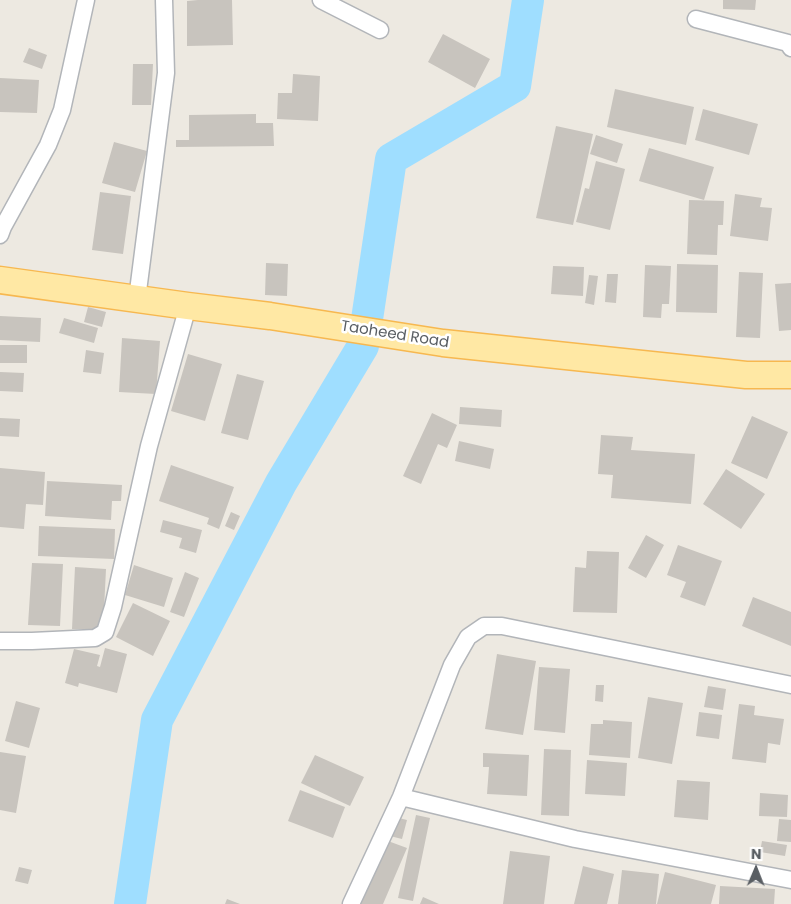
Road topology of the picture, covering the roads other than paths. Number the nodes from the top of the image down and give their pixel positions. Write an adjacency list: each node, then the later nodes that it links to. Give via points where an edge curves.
1 (86, 0): 7 (street, via 62,110 48,145)
2 (164, 0): 9 (street, via 166,73)
3 (321, 0): 5 (street)
4 (696, 19): 6 (street, via 788,43)
5 (380, 30)
6 (791, 48)
7 (0, 235)
8 (0, 280): 9 (main road, Taoheed Road)
9 (137, 299): 10 (main road, Taoheed Road)
10 (188, 306): 11 (main road, Taoheed Road, via 443,343 746,375); 12 (street, via 149,446 105,632 95,638)
11 (791, 376)
12 (0, 641)
13 (791, 685): 14 (street, via 502,626 484,626 468,637 452,664)
14 (401, 797): 15 (street, via 575,839); 16 (street)
15 (791, 880)
16 (351, 904)

